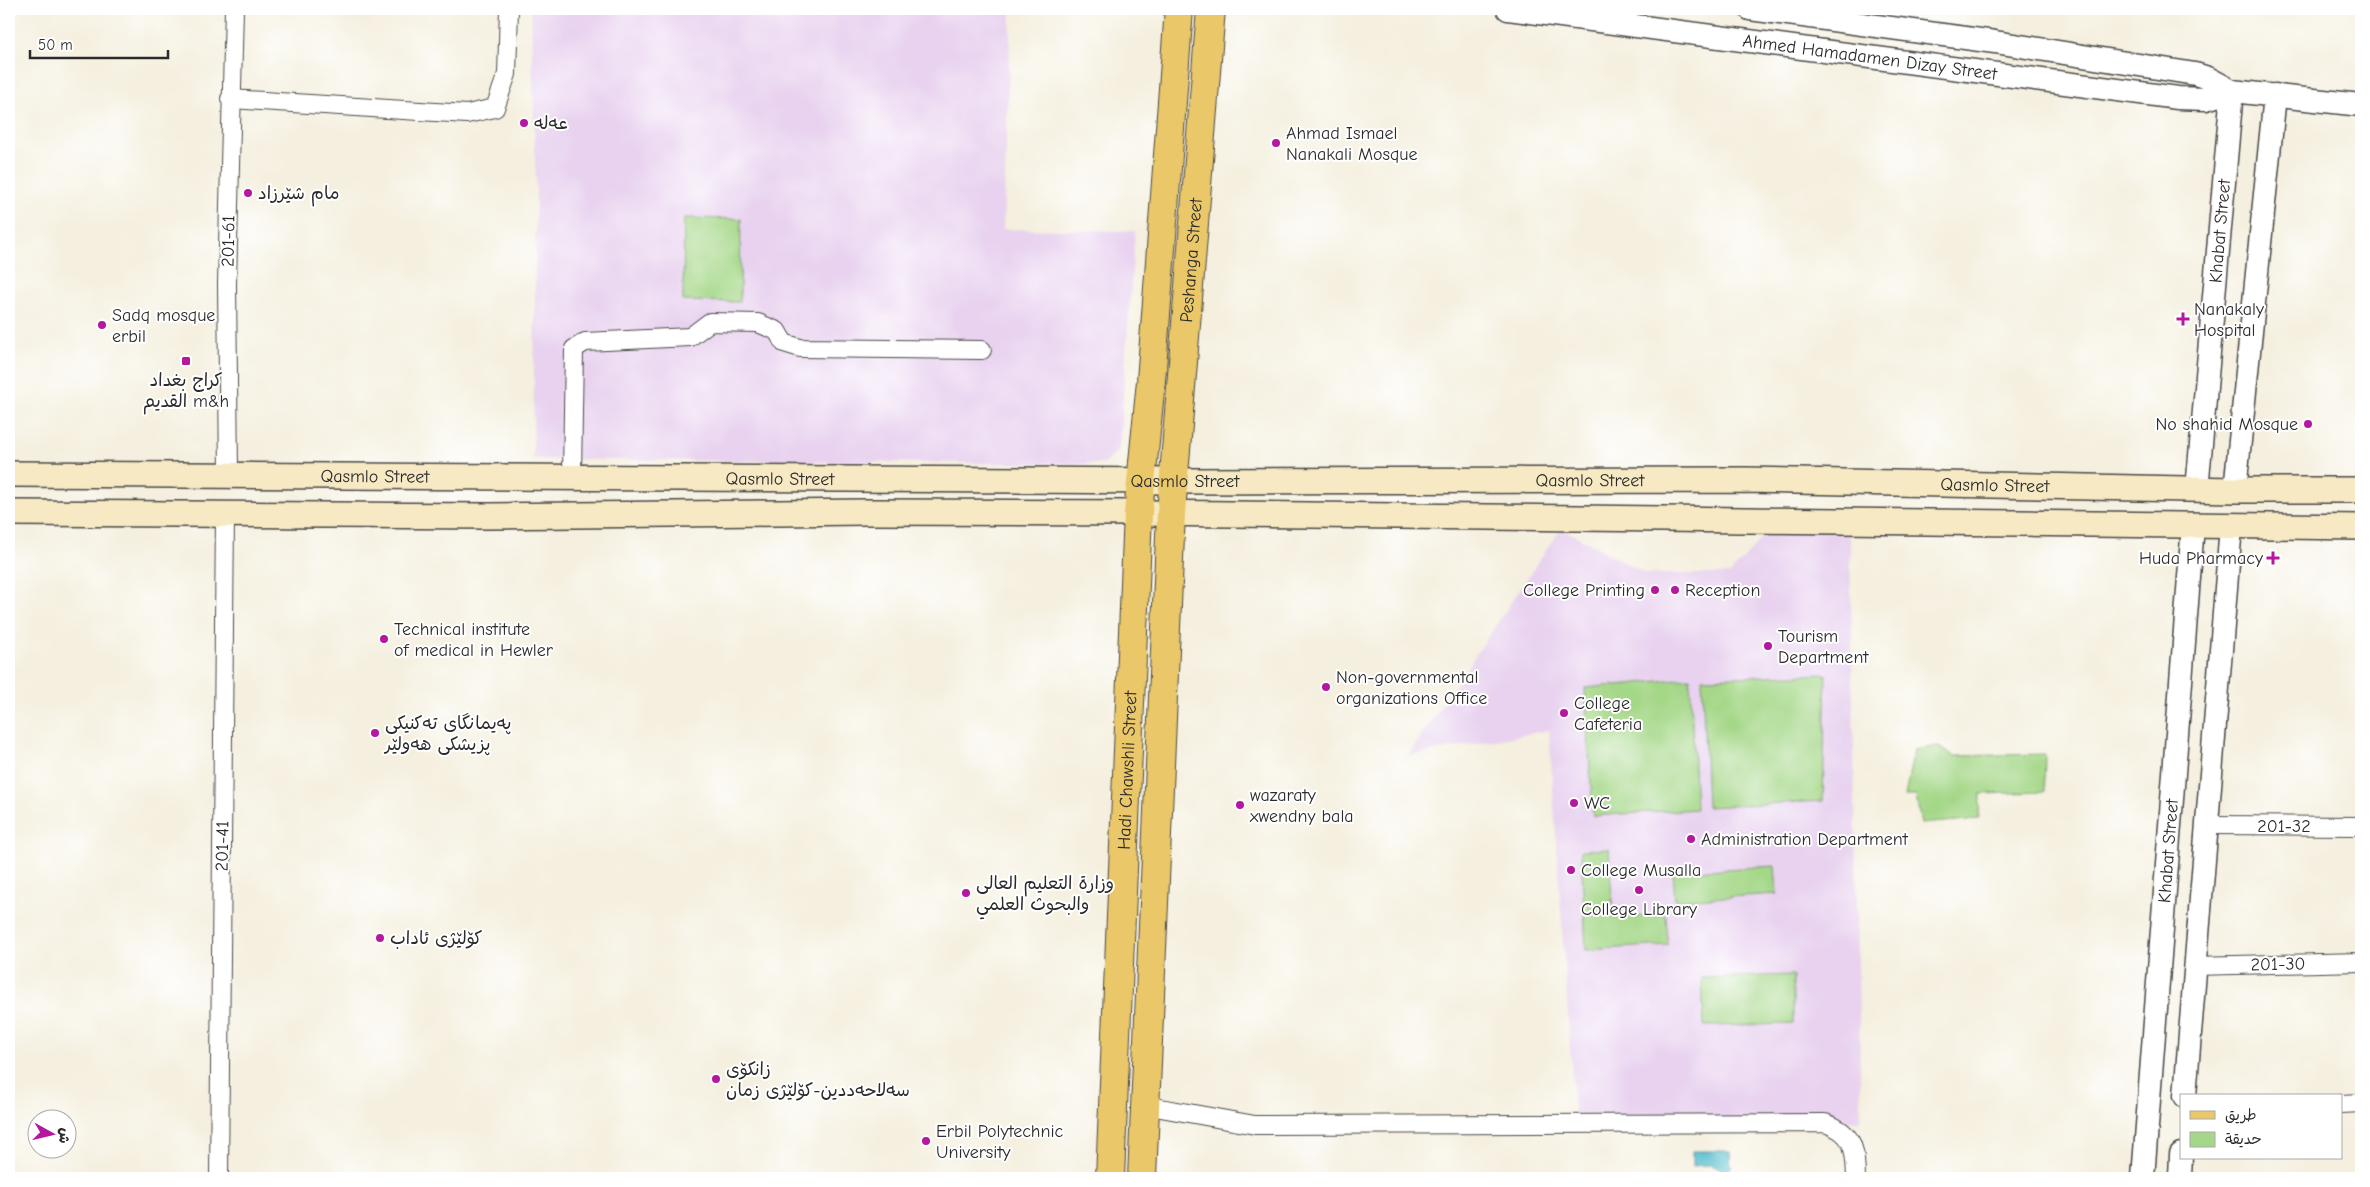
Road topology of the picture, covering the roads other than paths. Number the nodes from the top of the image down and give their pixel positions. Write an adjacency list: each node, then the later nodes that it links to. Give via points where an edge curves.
1 (234, 9): 10 (street, 201-61)
2 (509, 9): 10 (street, via 507,74 495,108 467,114)
3 (1179, 9): 17 (main road, Peshanga Street, via 1151,381)
4 (1211, 9): 18 (main road, Peshanga Street)
5 (1508, 9): 8 (street, Ahmed Hamadamen Dizay Street, via 2178,98 2206,99)
6 (1750, 9): 7 (street, Ahmed Hamadamen Dizay Street)
7 (1808, 13): 8 (street, Ahmed Hamadamen Dizay Street, via 2180,71 2208,78)
8 (2232, 91): 9 (street, Ahmed Hamadamen Dizay Street); 19 (street, Khabat Street)
9 (2275, 95): 11 (street, Ahmed Hamadamen Dizay Street); 20 (street)
10 (230, 99): 14 (street, 201-61, via 227,284)
11 (2361, 106)
12 (982, 350): 16 (street, via 800,348 784,343 777,331 758,323 710,322 690,337 585,342 574,349)
13 (9, 474): 14 (main road, Qasmlo Street)
14 (229, 474): 15 (main road, Qasmlo Street)
15 (488, 476): 16 (main road, Qasmlo Street); 26 (main road, via 491,496)
16 (572, 476): 17 (main road, Qasmlo Street)
17 (1140, 479): 18 (main road, Qasmlo Street); 22 (main road, Peshanga Street)
18 (1173, 481): 19 (main road, Qasmlo Street, via 1745,480); 23 (main road, Peshanga Street)
19 (2197, 490): 20 (main road, Qasmlo Street)
20 (2235, 490): 21 (main road, Qasmlo Street)
21 (2361, 490)
22 (1138, 513): 23 (main road, Qasmlo Street); 26 (main road, Qasmlo Street); 37 (main road, Hadi Chawshli Street)
23 (1171, 513): 27 (main road, Qasmlo Street); 36 (main road, Hadi Chawshli Street)
24 (9, 514): 25 (main road, Qasmlo Street)
25 (225, 514): 26 (main road, Qasmlo Street); 45 (street, 201-41)
26 (486, 516)
27 (2193, 525): 28 (main road, Qasmlo Street); 30 (street, Khabat Street)
28 (2231, 526): 29 (main road, Qasmlo Street); 31 (street, Khabat Street)
29 (2361, 526)
30 (2182, 679): 31 (street); 49 (street, Khabat Street)
31 (2219, 680): 32 (street, Khabat Street)
32 (2207, 825): 33 (street, 201-32); 35 (street, Khabat Street)
33 (2361, 826)
34 (2361, 962): 35 (street, 201-30)
35 (2196, 966): 40 (street, Khabat Street)
36 (1151, 991): 37 (main road, via 1134,998); 38 (main road, Hadi Chawshli Street)
37 (1117, 993): 39 (main road, Hadi Chawshli Street)
38 (1149, 1037): 39 (main road, via 1135,1033); 43 (main road, Hadi Chawshli Street)
39 (1116, 1040): 46 (main road, Hadi Chawshli Street)
40 (2184, 1094)
41 (2361, 1103): 42 (street)
42 (2342, 1104)
43 (1144, 1105): 47 (main road, Hadi Chawshli Street); 48 (street, via 1255,1125 1825,1123 1850,1139)
44 (2181, 1160): 50 (street)
45 (219, 1178)
46 (1110, 1178)
47 (1142, 1178)
48 (1856, 1178)
49 (2143, 1178)
50 (2180, 1178)

